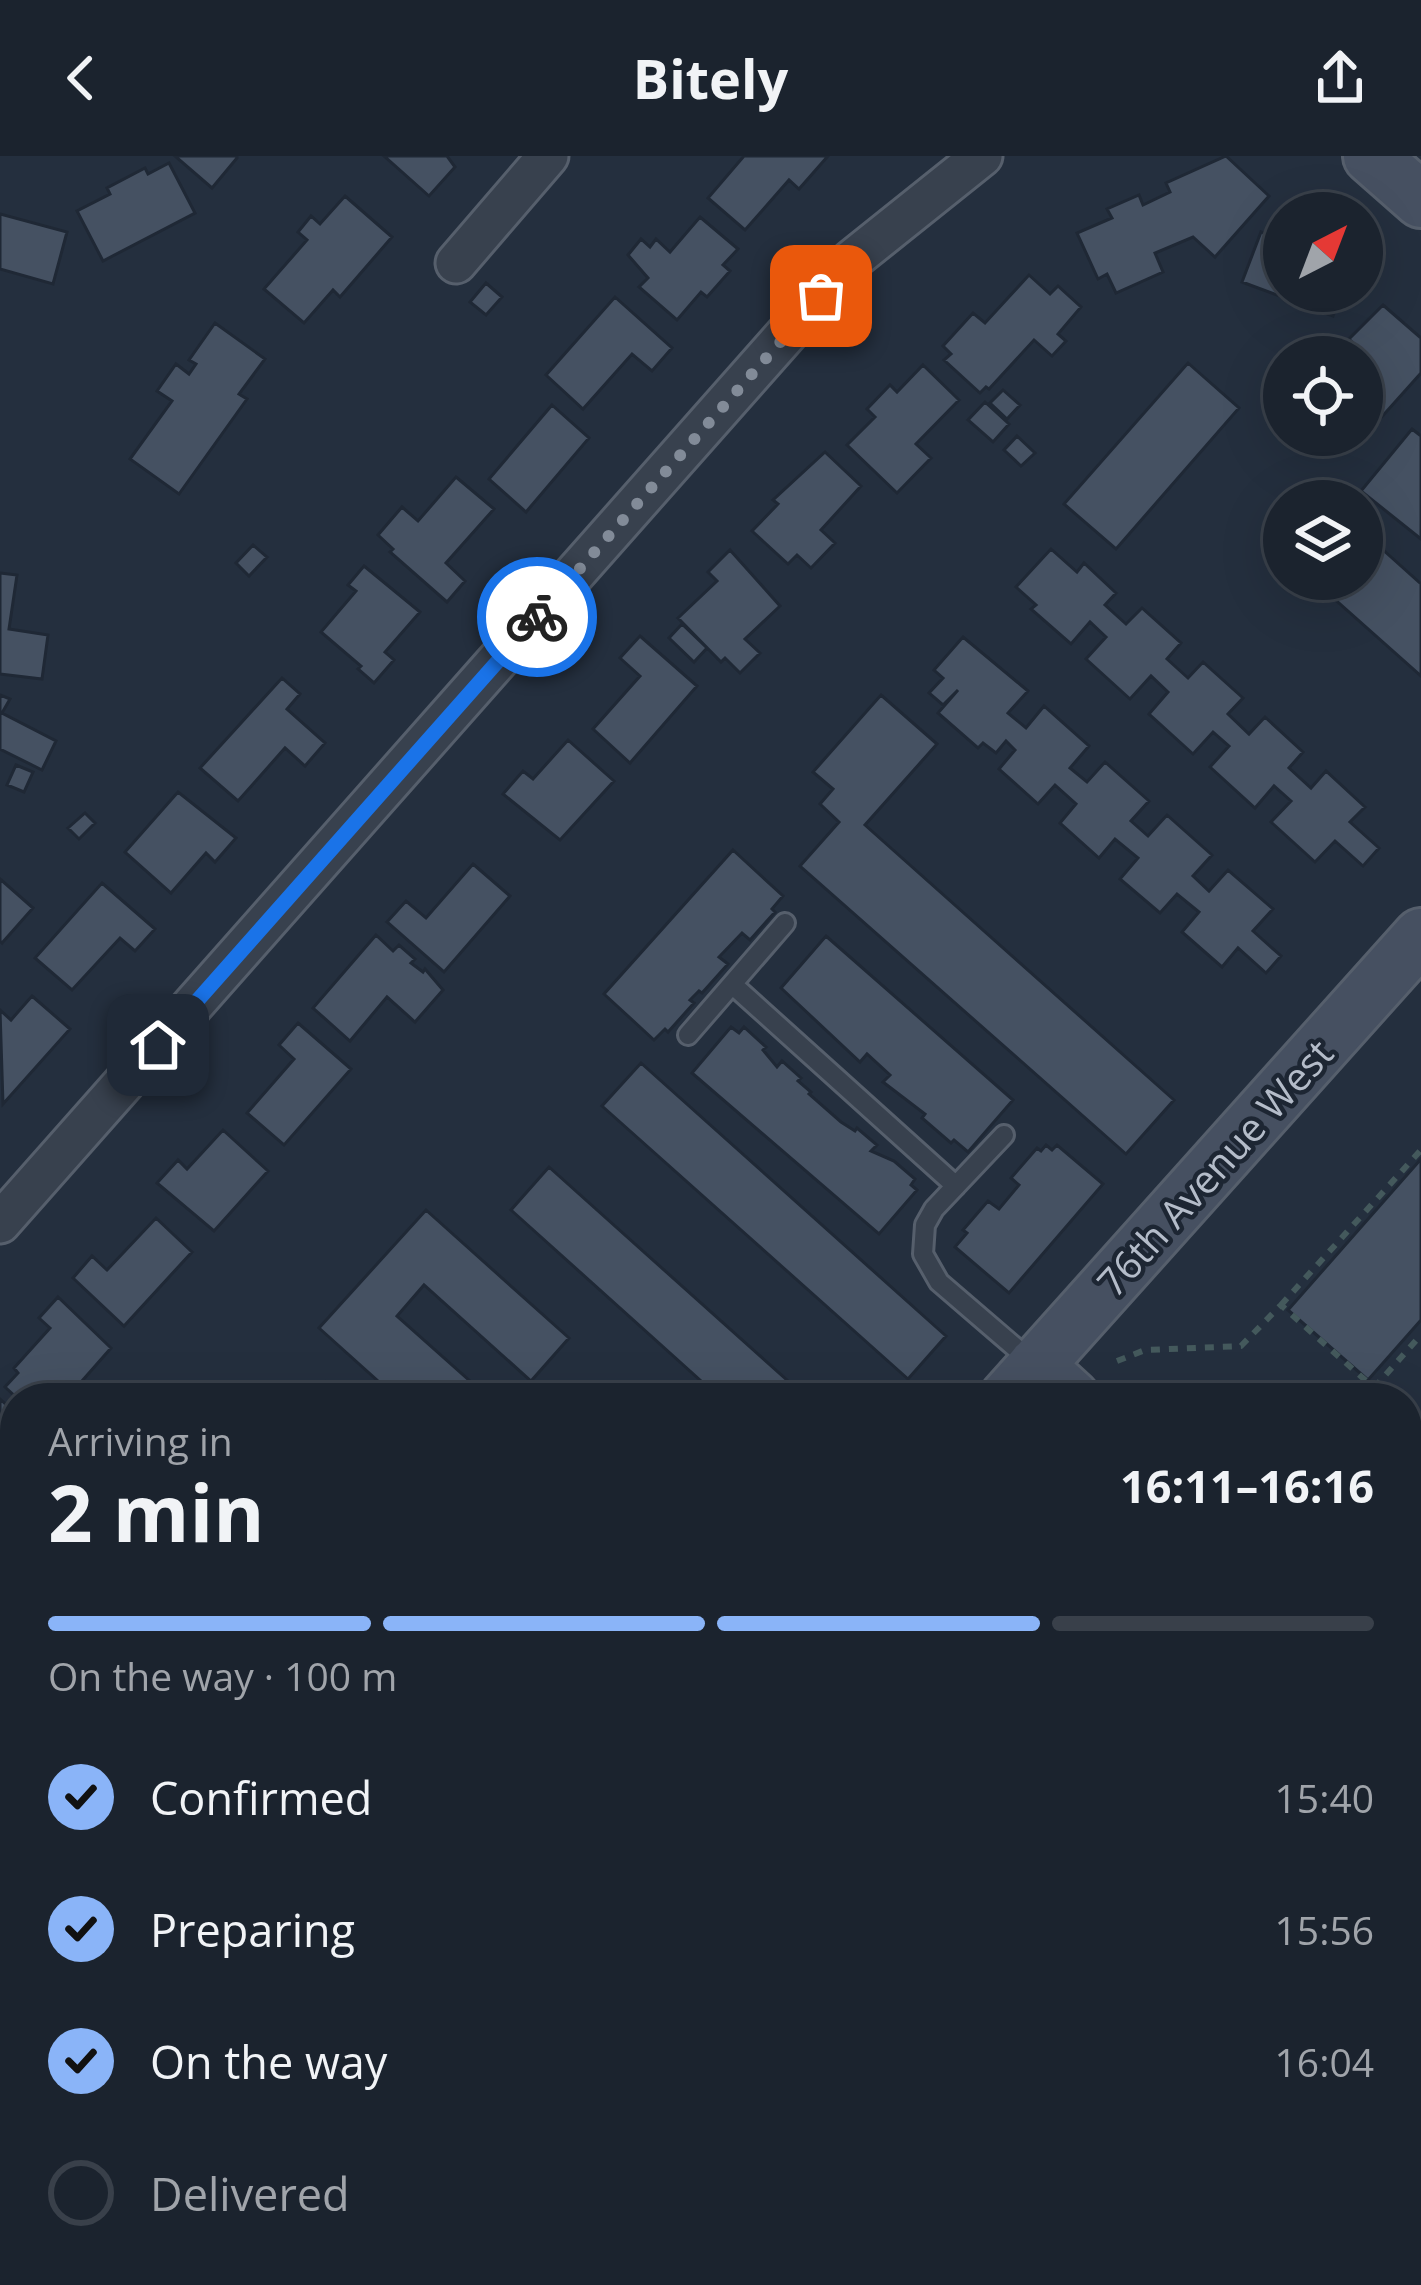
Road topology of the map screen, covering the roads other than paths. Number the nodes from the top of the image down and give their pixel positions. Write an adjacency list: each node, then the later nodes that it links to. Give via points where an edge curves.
1 (548, 156): 5 (street)
2 (982, 156): 12 (street, via 852,260)
3 (1372, 156): 4 (street)
4 (1421, 200)
5 (456, 263)
6 (784, 923): 8 (lane)
7 (1421, 936): 14 (street, 76th Avenue West)
8 (733, 986): 9 (lane); 11 (lane)
9 (688, 1035)
10 (1004, 1135): 11 (lane)
11 (956, 1186): 13 (lane, via 925,1225 928,1268)
12 (0, 1223)
13 (1034, 1383)
14 (1041, 1383)

